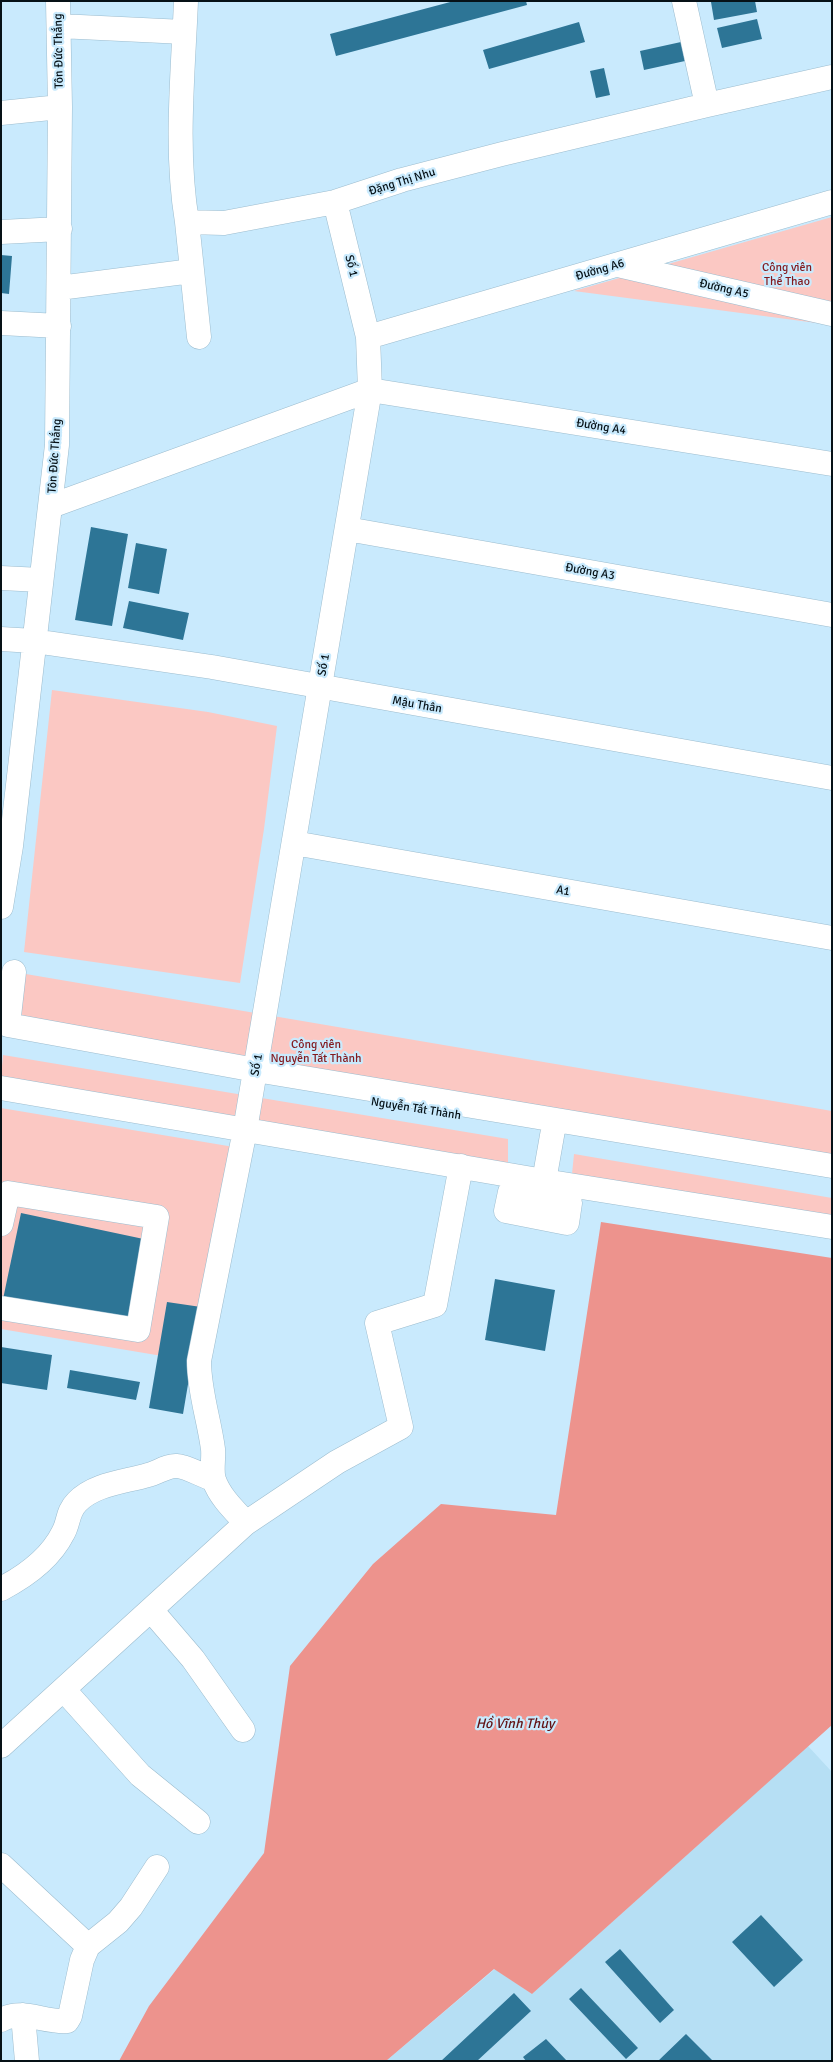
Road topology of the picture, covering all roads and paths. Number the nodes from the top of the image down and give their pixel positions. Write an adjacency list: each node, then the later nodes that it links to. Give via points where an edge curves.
1 (58, 1): 4 (street, Tôn Đức Thắng)
2 (186, 1): 5 (street)
3 (684, 1): 7 (street)
4 (59, 26): 5 (street); 8 (street, Tôn Đức Thắng)
5 (184, 32): 12 (street, via 182,128)
6 (832, 77): 7 (street, Đặng Thị Nhu)
7 (707, 104): 10 (street, Đặng Thị Nhu, via 402,180)
8 (60, 107): 9 (street); 13 (street, Tôn Đức Thắng)
9 (1, 113)
10 (335, 202): 12 (street, Đặng Thị Nhu, via 224,223); 22 (street, Số 1)
11 (832, 202): 15 (street, Đường A6)
12 (187, 222): 16 (street)
13 (60, 228): 14 (street); 17 (street, Tôn Đức Thắng)
14 (1, 232)
15 (616, 265): 18 (street, Đường A5); 22 (street, Đường A6)
16 (192, 271): 17 (street); 21 (street)
17 (59, 288): 20 (street, Tôn Đức Thắng)
18 (832, 314)
19 (1, 323): 20 (street)
20 (59, 326): 25 (street, Tôn Đức Thắng, via 57,445)
21 (198, 337)
22 (368, 337): 23 (street, Số 1)
23 (370, 390): 24 (street, Đường A4); 25 (street); 26 (street, Số 1)
24 (832, 464)
25 (52, 506): 28 (street, Tôn Đức Thắng)
26 (348, 529): 29 (street, Đường A3); 32 (street, Số 1)
27 (1, 578): 28 (street)
28 (41, 580): 31 (street, Tôn Đức Thắng)
29 (832, 615)
30 (1, 639): 31 (street, Mậu Thân)
31 (34, 641): 32 (street, Mậu Thân, via 212,667); 35 (street, Tôn Đức Thắng)
32 (320, 688): 33 (street, Mậu Thân); 34 (street, Số 1)
33 (832, 778)
34 (294, 843): 37 (street, A1); 40 (street, Số 1)
35 (6, 849): 36 (street, Tôn Đức Thắng)
36 (1, 907)
37 (832, 938)
38 (14, 972): 40 (street, via 8,1024)
39 (1, 1036): 40 (street, Nguyễn Tất Thành)
40 (255, 1076): 42 (street, Số 1); 43 (street, Nguyễn Tất Thành); 45 (street)
41 (1, 1088): 42 (street)
42 (245, 1130): 44 (street); 51 (street, Số 1, via 199,1361 201,1392 208,1413 214,1456)
43 (553, 1130): 46 (street, Nguyễn Tất Thành); 47 (street)
44 (461, 1166): 47 (street); 52 (street, via 435,1305 377,1323 401,1426 337,1462)
45 (832, 1166)
46 (832, 1178)
47 (542, 1189): 49 (street)
48 (1, 1224): 50 (street, via 8,1192 157,1217 138,1330)
49 (832, 1227)
50 (1, 1308)
51 (213, 1478): 52 (street, via 220,1493); 53 (street, via 176,1466 88,1493 70,1510 65,1532 40,1564)
52 (246, 1523): 54 (street)
53 (1, 1589)
54 (151, 1610): 55 (street); 56 (street, via 193,1659)
55 (64, 1690): 57 (street); 58 (street, via 140,1775)
56 (243, 1730)
57 (1, 1746)
58 (198, 1822)
59 (1, 1865): 61 (street)
60 (157, 1867): 61 (street, via 118,1922)
61 (88, 1946): 62 (street, via 67,2020)
62 (12, 2018): 63 (street)
63 (27, 2061)

